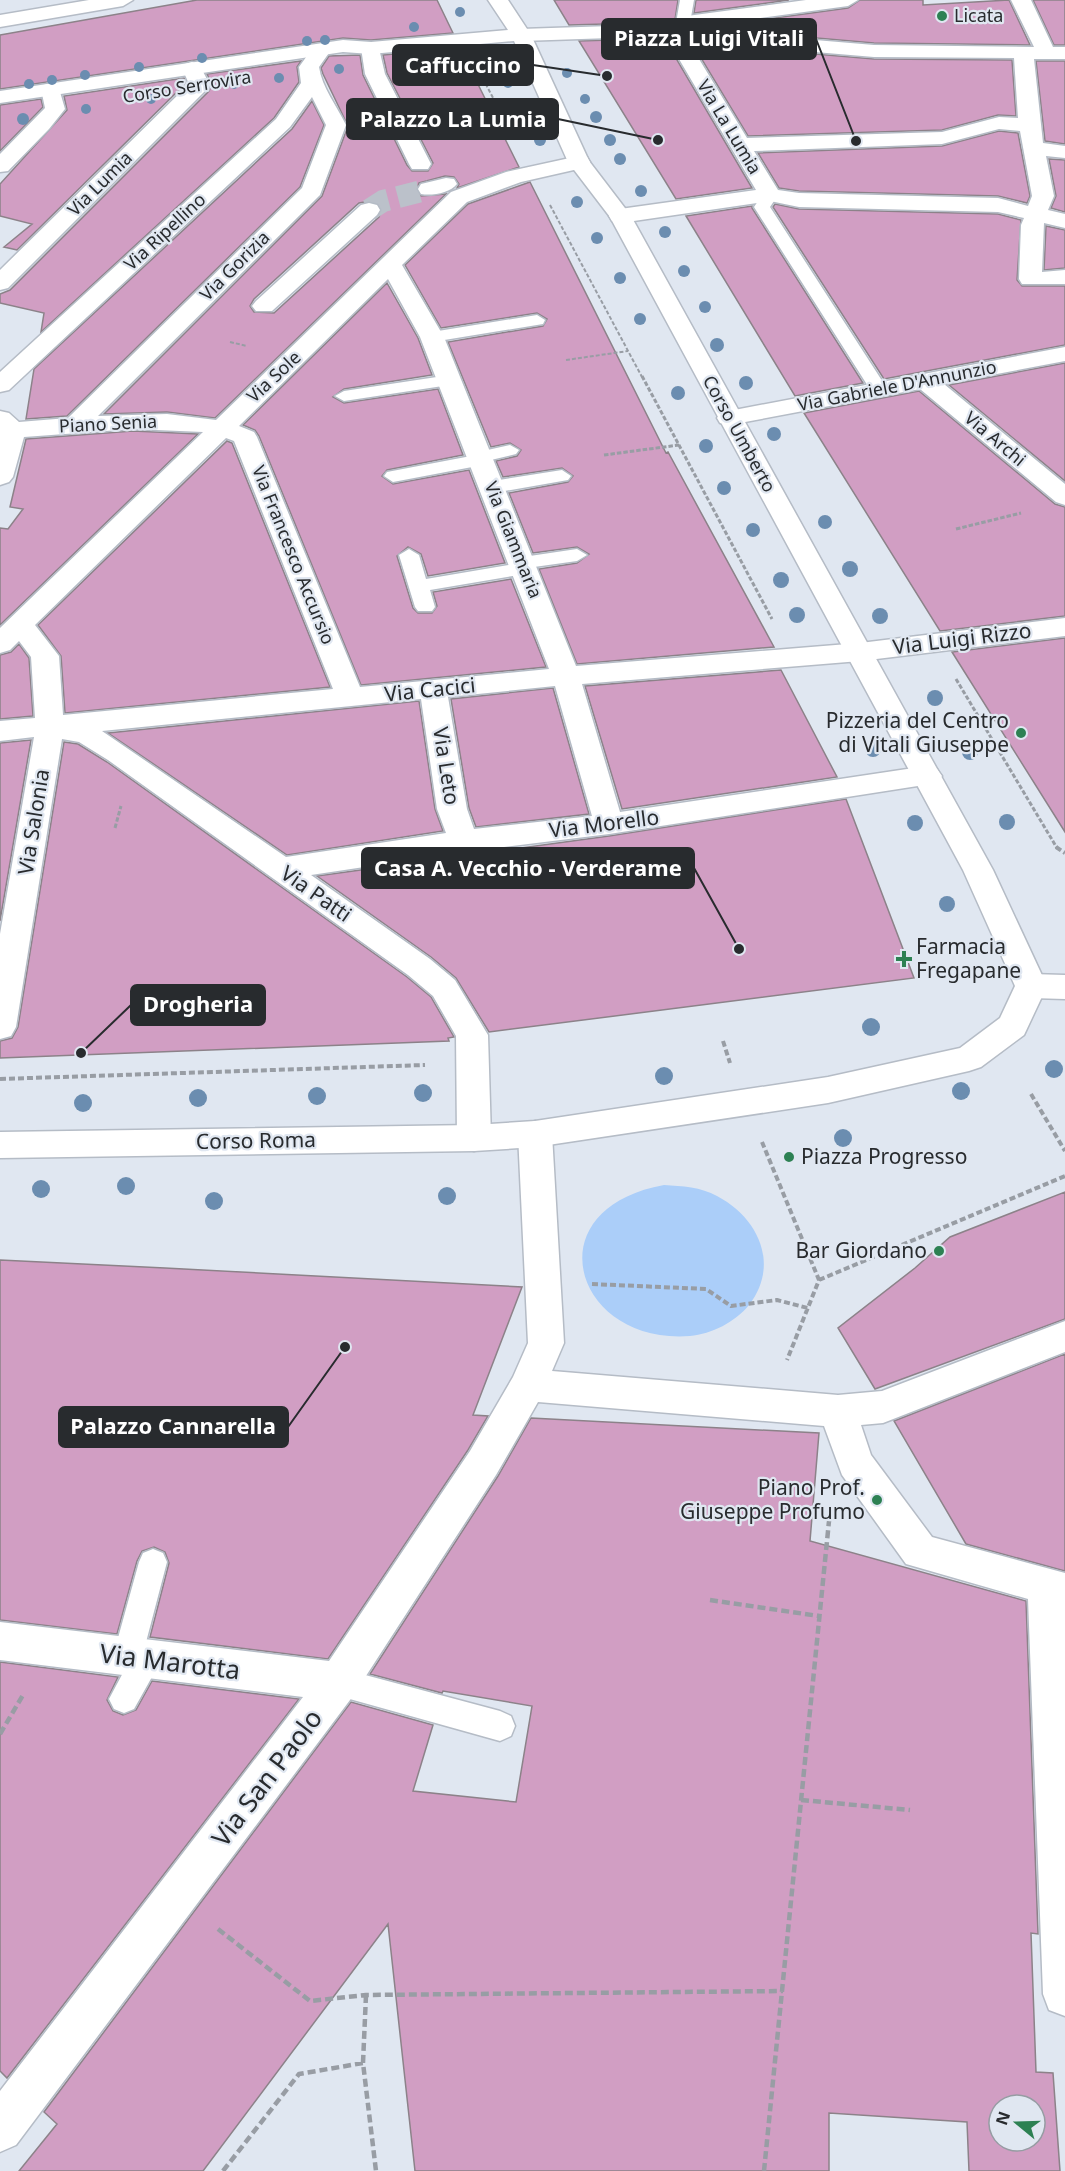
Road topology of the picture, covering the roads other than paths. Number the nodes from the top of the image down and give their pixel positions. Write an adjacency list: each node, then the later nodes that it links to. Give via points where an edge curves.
1 (123, 0): 6 (street)
2 (498, 0): 8 (street, Corso Umberto)
3 (687, 0): 7 (lane)
4 (848, 0): 7 (street)
5 (1021, 0): 11 (street)
6 (0, 21)
7 (684, 29): 8 (street, Corso Serrovira); 10 (street, via 891,51); 18 (street, Via La Lumia, via 689,59)
8 (521, 35): 9 (street, Corso Serrovira); 21 (street, Corso Umberto)
9 (371, 48): 12 (street, Corso Serrovira, via 356,59); 23 (street, via 375,74)
10 (1024, 54): 11 (street); 17 (street)
11 (1056, 54)
12 (314, 67): 13 (street, Corso Serrovira); 38 (street, Via Ripellino, via 282,123); 43 (street, Via Gorizia, via 336,125 312,190)
13 (196, 76): 15 (street, Corso Serrovira); 31 (street, Via Lumia)
14 (0, 97): 15 (street, Corso Serrovira)
15 (53, 99): 16 (street, Corso Serrovira); 22 (street, via 42,125)
16 (22, 114)
17 (1029, 125): 18 (street, via 999,123 942,138); 19 (street)
18 (739, 145): 24 (street, Via La Lumia)
19 (1032, 148): 20 (street); 26 (street, via 1043,196)
20 (1065, 152)
21 (579, 162): 23 (street, Via Sole, via 514,177); 27 (street, Corso Umberto)
22 (0, 165)
23 (437, 182): 29 (street, Via Sole)
24 (770, 195): 26 (street, via 799,200 998,205); 27 (street); 39 (lane, via 762,207)
25 (369, 210): 32 (street)
26 (1036, 213): 28 (street); 30 (street, via 1030,279)
27 (620, 216): 41 (street, Corso Umberto)
28 (1065, 221)
29 (392, 265): 34 (street, Via Giammaria); 44 (street, Via Sole)
30 (1065, 278)
31 (0, 283)
32 (264, 306)
33 (537, 320): 34 (lane)
34 (432, 337): 36 (street, Via Giammaria)
35 (1065, 354): 37 (street, Via Gabriele D'Annunzio)
36 (450, 380): 40 (lane); 46 (street, Via Giammaria)
37 (925, 381): 39 (street, Via Gabriele D'Annunzio); 51 (street, Via Archi)
38 (0, 385)
39 (879, 390): 41 (street, Via Gabriele D'Annunzio)
40 (344, 396)
41 (729, 418): 60 (street, Corso Umberto)
42 (7, 424): 43 (street, Piano Senia); 49 (street)
43 (74, 426): 44 (street, Piano Senia, via 174,421)
44 (221, 427): 57 (street, Via Sole); 63 (street, Via Francesco Accursio, via 245,436)
45 (510, 450): 46 (lane)
46 (481, 458): 47 (lane); 50 (street, Via Giammaria)
47 (393, 476)
48 (562, 476): 50 (lane)
49 (0, 477)
50 (493, 487): 54 (street, Via Giammaria)
51 (1065, 497)
52 (409, 555): 55 (lane)
53 (577, 555): 54 (lane)
54 (524, 565): 55 (lane); 61 (street, Via Giammaria)
55 (418, 586): 56 (lane)
56 (425, 607)
57 (21, 625): 59 (street, Via Sole); 64 (street, Via Salonia, via 45,656)
58 (1065, 627): 60 (street, Via Luigi Rizzo)
59 (0, 644)
60 (860, 652): 61 (street, Via Cacici); 66 (street, Corso Umberto)
61 (566, 676): 62 (street, Via Cacici); 67 (street, Via Giammaria)
62 (433, 689): 63 (street, Via Cacici); 68 (street, Via Leto, via 452,809)
63 (351, 698): 64 (street, Via Cacici)
64 (50, 727): 65 (street, Via Cacici); 69 (street, Via Patti, via 87,734); 72 (street, Via Salonia)
65 (0, 731)
66 (927, 776): 67 (street, Via Morello); 70 (street, Corso Umberto, via 978,870)
67 (609, 825): 68 (street, Via Morello)
68 (464, 841): 69 (street, Via Morello)
69 (280, 869): 74 (street, Via Patti, via 444,988 472,1035)
70 (1031, 986): 71 (street); 73 (street, Corso Roma, via 1013,1026 969,1058 828,1090)
71 (1065, 987)
72 (0, 1027)
73 (523, 1135): 74 (street, Corso Roma); 77 (street, Via San Paolo, via 546,1343)
74 (474, 1138): 75 (street, Corso Roma)
75 (0, 1144)
76 (1065, 1336): 78 (street, via 882,1407)
77 (520, 1398): 78 (street); 83 (street, Via San Paolo, via 483,1463)
78 (838, 1412): 80 (street, via 855,1463 920,1551)
79 (153, 1562): 82 (lane)
80 (1056, 1589): 86 (street)
81 (0, 1641): 82 (street, Via Marotta)
82 (137, 1658): 83 (street, Via Marotta); 84 (lane)
83 (339, 1682): 85 (lane); 88 (street, Via San Paolo)
84 (124, 1699)
85 (500, 1726)
86 (1064, 1942): 87 (street)
87 (1065, 1994)
88 (0, 2129)

